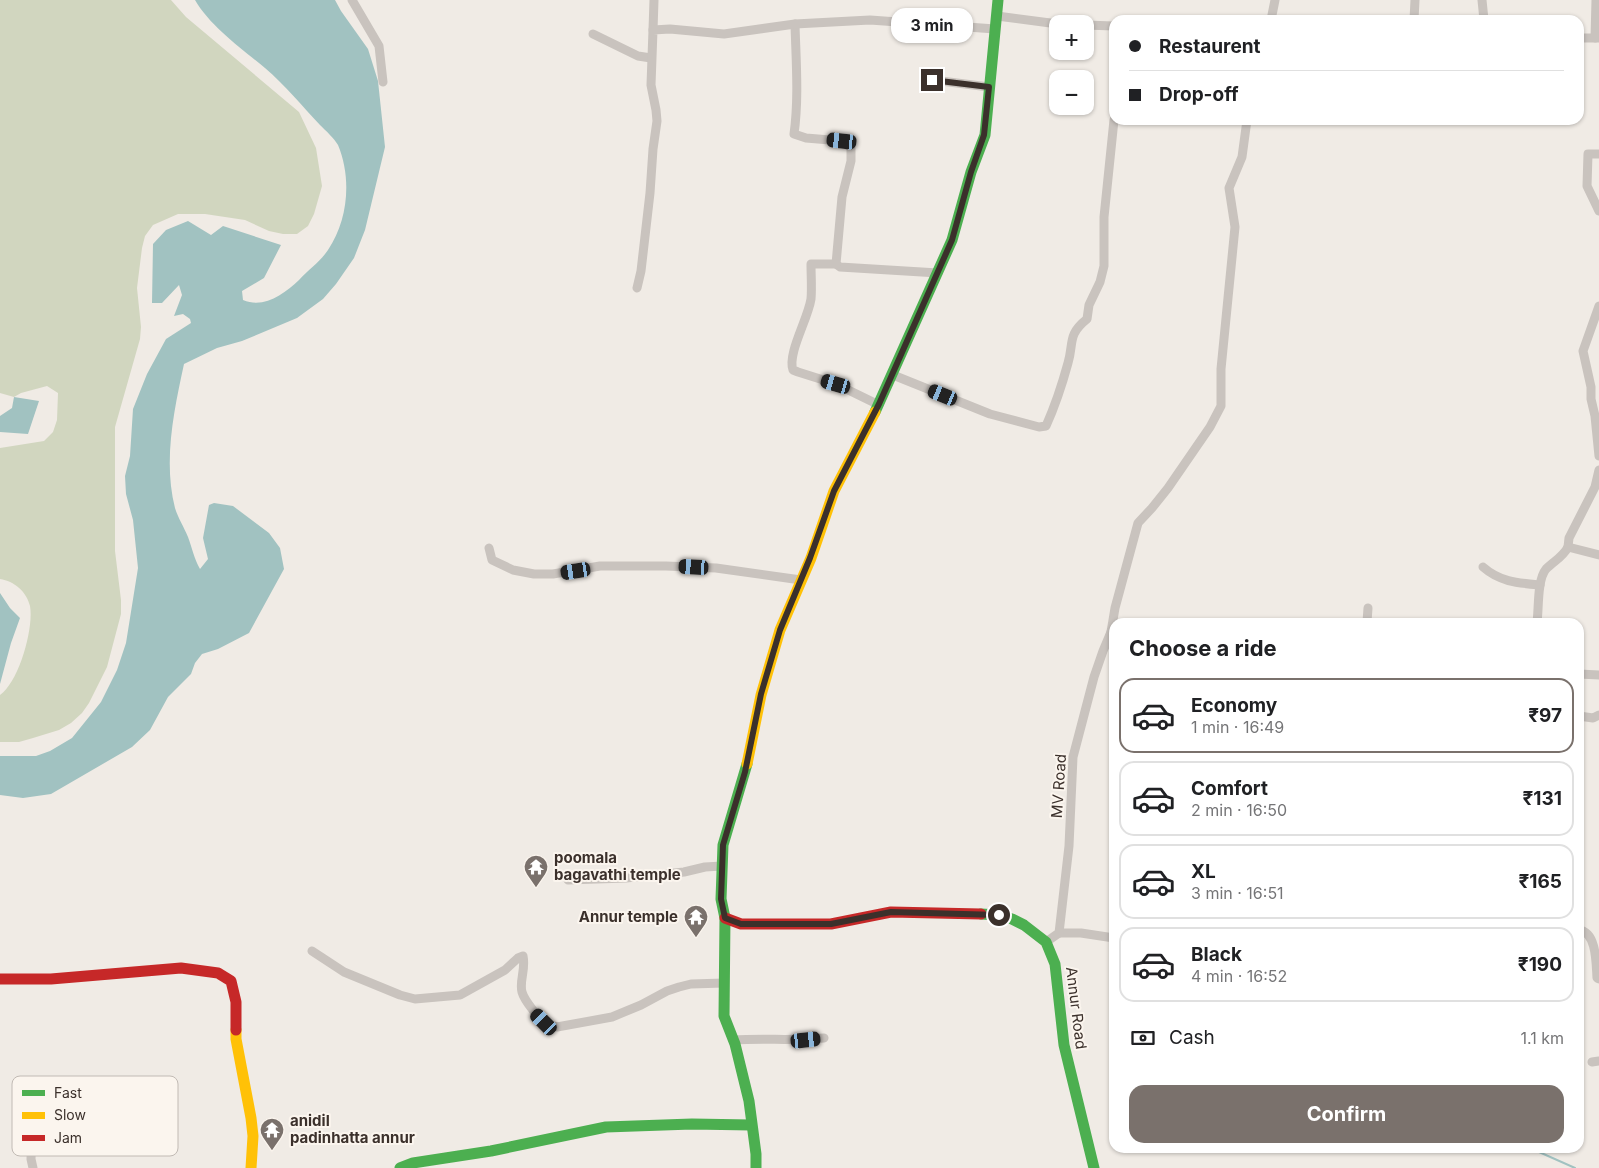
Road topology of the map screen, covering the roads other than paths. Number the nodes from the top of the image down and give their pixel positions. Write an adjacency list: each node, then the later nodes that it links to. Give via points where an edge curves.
1 (352, 0): 23 (street, via 379,46)
2 (654, 0): 17 (street)
3 (998, 0): 11 (main road)
4 (1276, 0): 8 (street)
5 (1415, 0): 9 (street)
6 (1482, 0): 10 (street)
7 (1596, 0): 20 (street)
8 (1272, 15)
9 (1414, 15)
10 (1484, 15)
11 (997, 16): 12 (street); 16 (main road)
12 (1049, 23)
13 (795, 24): 16 (street, via 870,20); 17 (street, via 724,34 670,28); 29 (street, via 797,86 794,134 842,141 850,148 851,161 842,197)
14 (1094, 25): 15 (street)
15 (1109, 26)
16 (995, 29): 24 (main road)
17 (653, 30): 21 (street)
18 (593, 34): 21 (street, via 638,56)
19 (1584, 38): 20 (street)
20 (1597, 38)
21 (652, 58): 31 (street, via 650,85 657,121)
22 (932, 80): 24 (street)
23 (383, 82)
24 (989, 87): 30 (main road, via 984,135 952,240)
25 (1113, 125): 33 (street, via 1104,217 1104,266 1088,305 1087,319 1077,327 1071,342 1069,361 1046,426 990,414)
26 (1246, 125): 44 (street, MV Road, via 1242,157 1230,188 1236,227 1221,369 1221,406 1168,488 1138,523)
27 (1599, 154): 28 (street, via 1588,154 1587,186)
28 (1599, 211)
29 (836, 264): 30 (street); 34 (street, via 811,264 811,300 792,354 793,370)
30 (938, 273): 33 (main road)
31 (637, 288)
32 (1599, 306): 35 (street, via 1583,351)
33 (893, 375): 34 (main road)
34 (879, 404): 41 (main road, via 834,491)
35 (1599, 456)
36 (1599, 470): 38 (street, via 1595,487 1569,538)
37 (489, 548): 41 (street, via 492,560 513,570 534,574 600,566 666,566 716,568)
38 (1568, 548): 39 (street); 42 (street, via 1564,556 1546,570)
39 (1599, 555)
40 (1483, 567): 42 (street, via 1501,579)
41 (801, 580): 52 (main road, via 780,630 761,694 745,772 723,845)
42 (1540, 585): 46 (street)
43 (1368, 608): 45 (street)
44 (1114, 618)
45 (1367, 618)
46 (1538, 618)
47 (1109, 638): 56 (street, MV Road, via 1094,677 1073,757 1069,846)
48 (1584, 674): 49 (street)
49 (1599, 674)
50 (1599, 716): 51 (street)
51 (1584, 717)
52 (722, 866): 53 (street, via 626,878); 54 (main road, via 721,899)
53 (568, 880)
54 (725, 918): 58 (main road, Annur Road, via 741,924 831,924 891,912 999,915 1024,925); 62 (main road)
55 (1584, 931): 61 (street, via 1589,934 1594,949)
56 (1059, 933): 57 (street); 58 (street)
57 (1109, 937)
58 (1046, 942): 69 (main road, Annur Road, via 1056,964 1064,1045)
59 (312, 951): 62 (street, via 344,972 415,999 460,995 523,956 522,992 544,1022 557,1027 612,1017 679,987)
60 (0, 979): 66 (main road, via 51,979 181,968 218,973 231,981 236,1002 236,1039 253,1136)
61 (1599, 980)
62 (724, 983): 64 (main road, via 724,1016)
63 (824, 1038): 64 (street)
64 (734, 1040): 65 (main road, via 749,1102)
65 (751, 1125): 67 (main road, via 606,1127); 68 (main road)
66 (251, 1168)
67 (400, 1168)
68 (756, 1168)
69 (1094, 1168)

